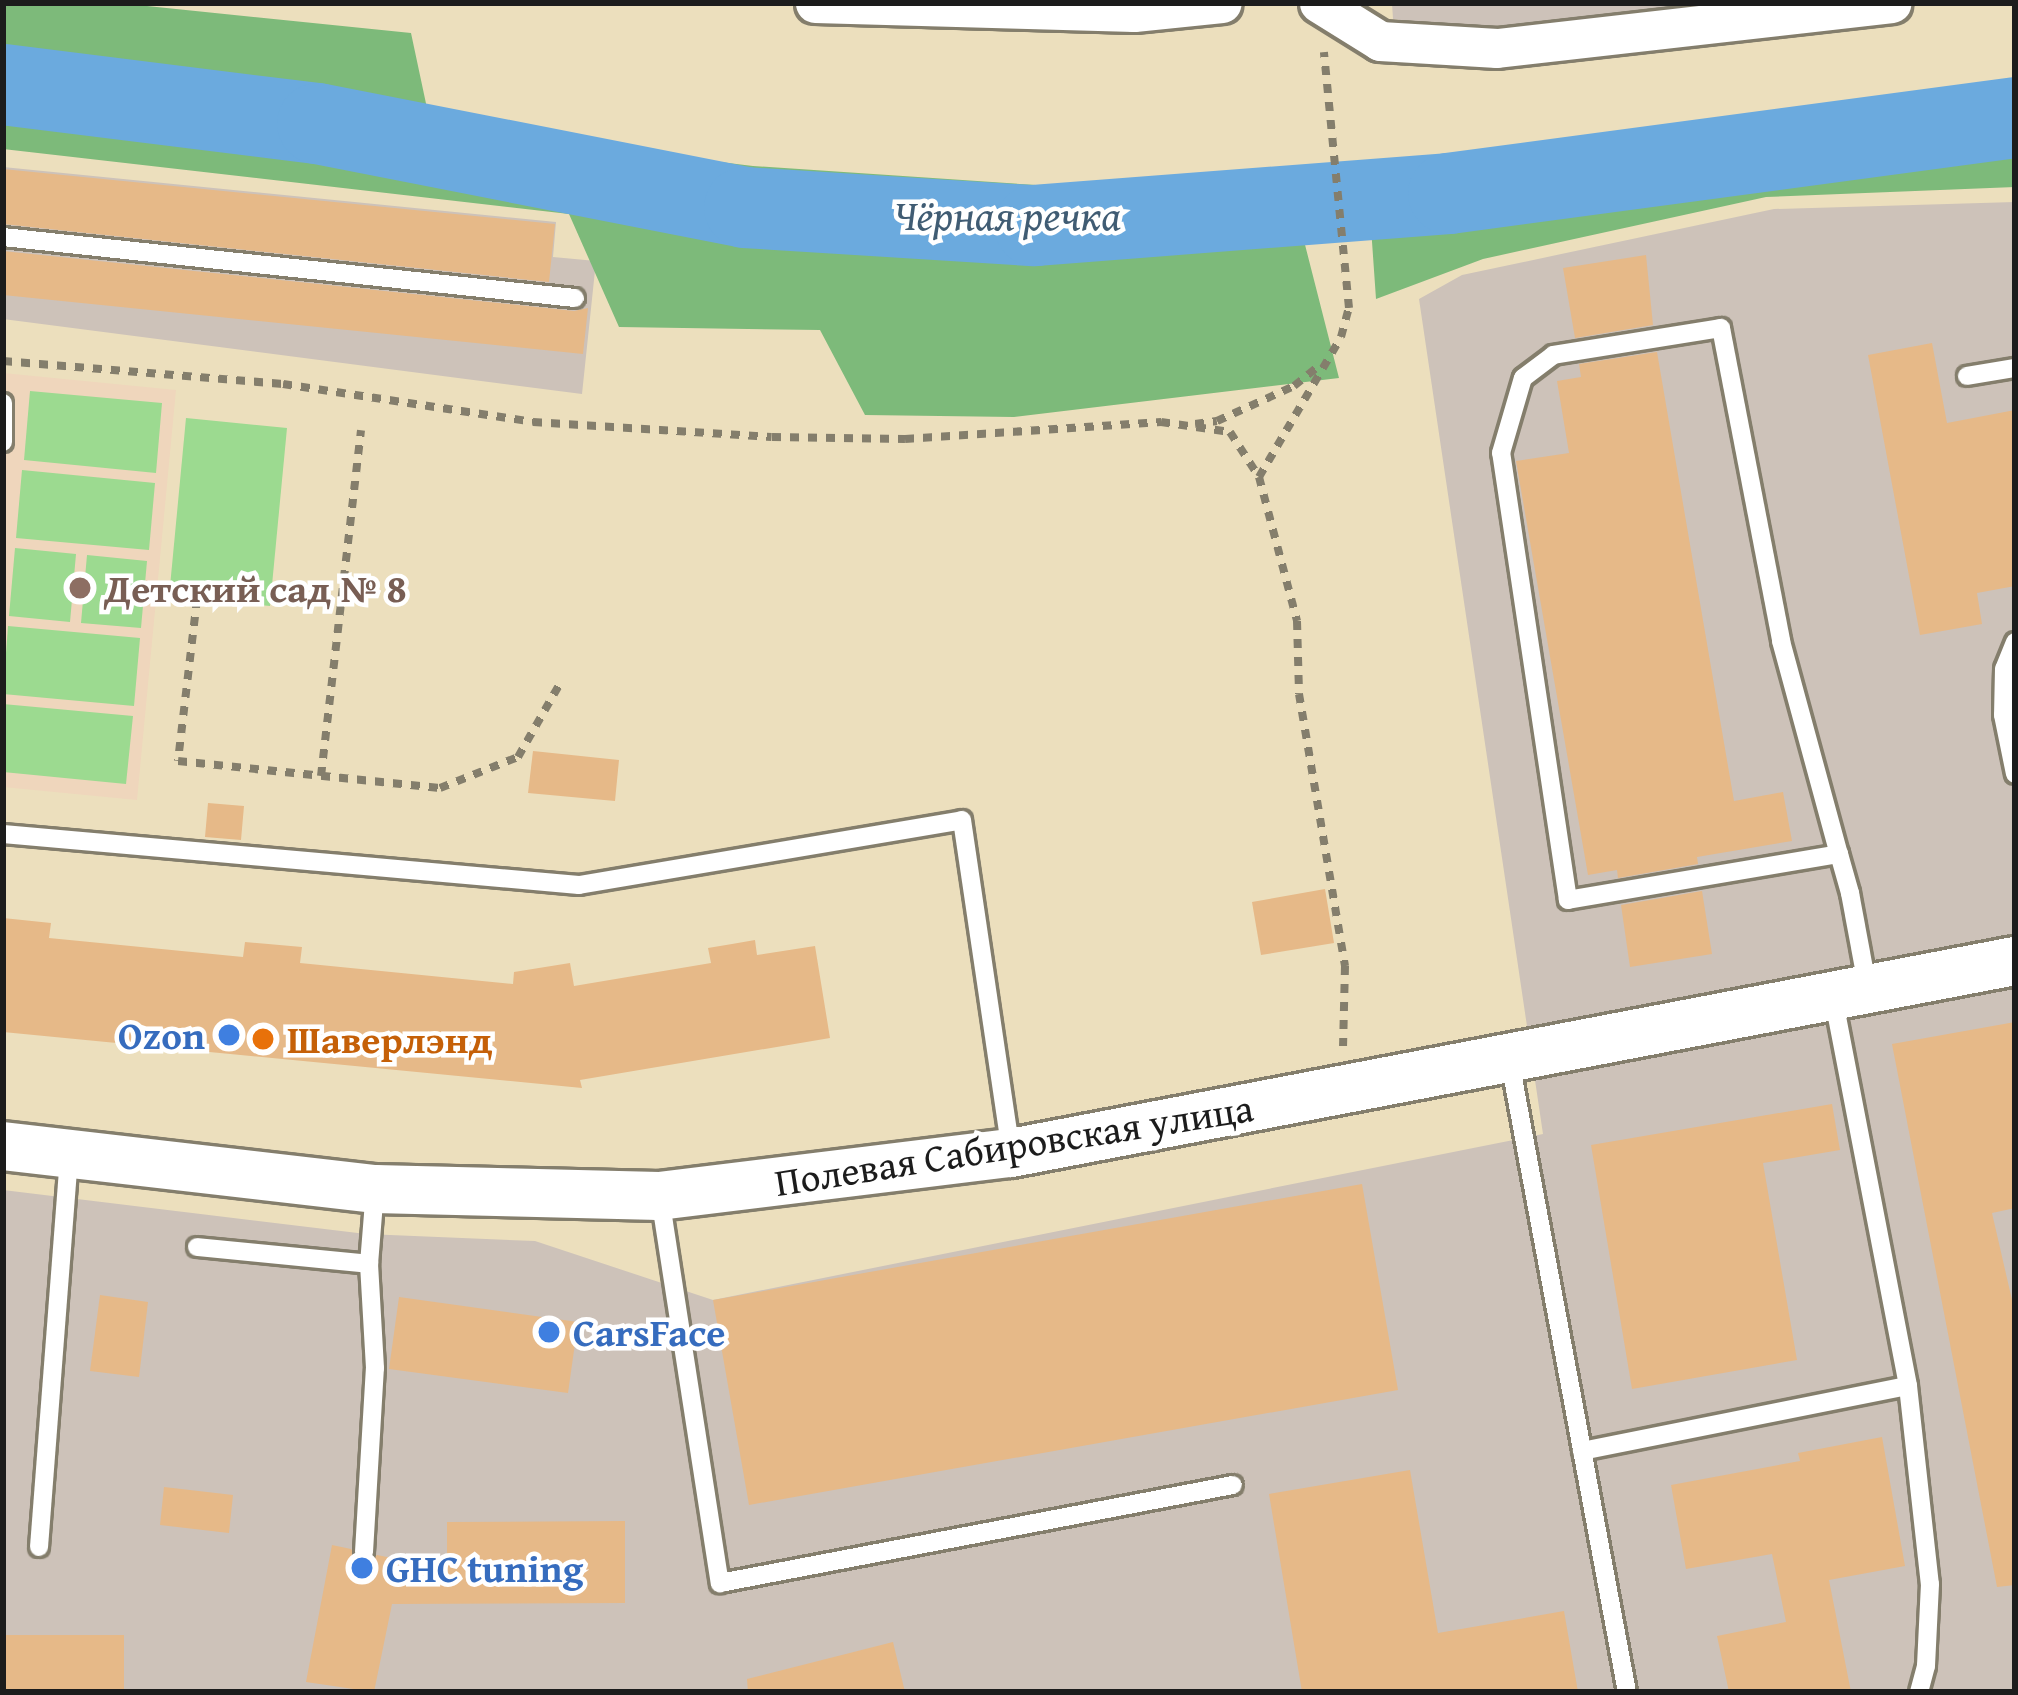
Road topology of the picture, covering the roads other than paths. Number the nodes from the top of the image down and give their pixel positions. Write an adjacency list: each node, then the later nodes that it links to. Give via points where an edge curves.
1 (815, 3): 2 (street, via 1134,12)
2 (1222, 3)
3 (1319, 3): 4 (street, via 1380,41 1497,48)
4 (1891, 3)
5 (3, 237): 6 (lane)
6 (574, 298)
7 (2015, 368): 8 (lane)
8 (1967, 376)
9 (3, 403): 10 (lane)
10 (3, 442)
11 (2015, 642): 12 (lane, via 2004,668 2003,715)
12 (2015, 775)
13 (3, 834): 20 (lane, via 579,885 962,820)
14 (1839, 854): 14 (lane, via 1568,900 1502,453 1523,378 1553,355 1720,328 1781,641); 16 (lane)
15 (2015, 961): 16 (street, Полевая Сабировская улица)
16 (1850, 992): 17 (street, Полевая Сабировская улица); 25 (lane)
17 (1510, 1061): 20 (street, Полевая Сабировская улица); 26 (lane)
18 (3, 1145): 19 (street, Полевая Сабировская улица)
19 (70, 1153): 21 (street, Полевая Сабировская улица); 28 (lane)
20 (1011, 1153): 22 (street, Полевая Сабировская улица)
21 (375, 1189): 22 (street, Полевая Сабировская улица); 24 (lane)
22 (659, 1196): 27 (lane, via 721,1583)
23 (197, 1247): 24 (lane)
24 (368, 1264): 29 (lane, via 375,1368)
25 (1908, 1386): 26 (lane); 31 (lane, via 1930,1584)
26 (1582, 1451): 30 (lane)
27 (1233, 1485)
28 (39, 1547)
29 (364, 1552)
30 (1627, 1692)
31 (1919, 1692)

